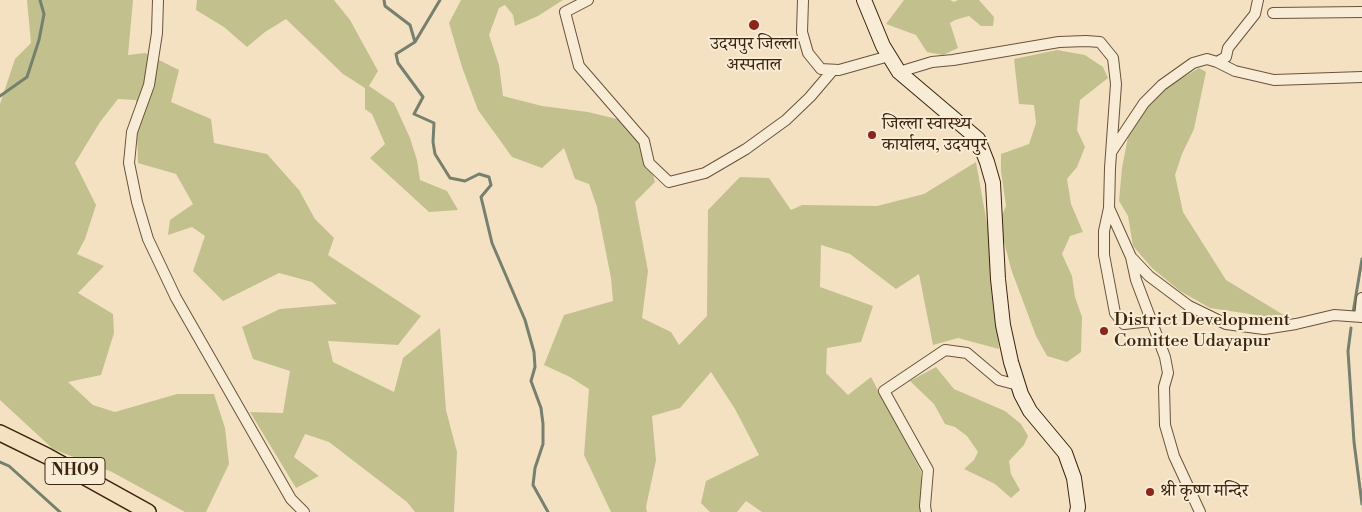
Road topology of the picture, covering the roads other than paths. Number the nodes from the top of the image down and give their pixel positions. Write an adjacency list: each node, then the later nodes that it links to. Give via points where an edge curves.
1 (158, 0): 22 (street, via 158,33 149,85 132,132 129,163 137,202 148,239 176,298 291,499)
2 (588, 0): 10 (street, via 564,12 580,66 644,141 649,163 669,182 705,173 746,149 786,120)
3 (803, 0): 10 (street, via 802,32 808,52 821,68)
4 (864, 0): 8 (main road)
5 (1258, 0): 9 (street, via 1255,14 1228,48 1226,57)
6 (1362, 12): 7 (street)
7 (1273, 13)
8 (889, 56): 10 (street); 11 (main road)
9 (1217, 62): 12 (street, via 1235,71 1274,80); 13 (street, via 1207,59 1193,63 1162,85 1144,103)
10 (833, 70)
11 (899, 72): 13 (street, via 932,62 1059,42 1100,42 1113,58 1116,84); 19 (main road, via 978,139 987,162 993,183 1003,325)
12 (1362, 77)
13 (1111, 152): 14 (street)
14 (1109, 208): 15 (street); 18 (street, via 1104,254 1115,312 1124,324)
15 (1131, 257): 17 (street, via 1149,276 1189,306 1226,324 1264,328 1334,315); 18 (street)
16 (1362, 298): 17 (street)
17 (1361, 317)
18 (1151, 321): 25 (street, via 1168,373 1164,387 1165,425 1174,456)
19 (1018, 385): 23 (street, via 999,380 967,353 945,350 884,391 928,470); 24 (main road, via 1030,411 1064,453 1074,478)
20 (0, 433): 21 (main road, NH09)
21 (148, 512)
22 (304, 512)
23 (926, 512)
24 (1077, 512)
25 (1200, 512)

